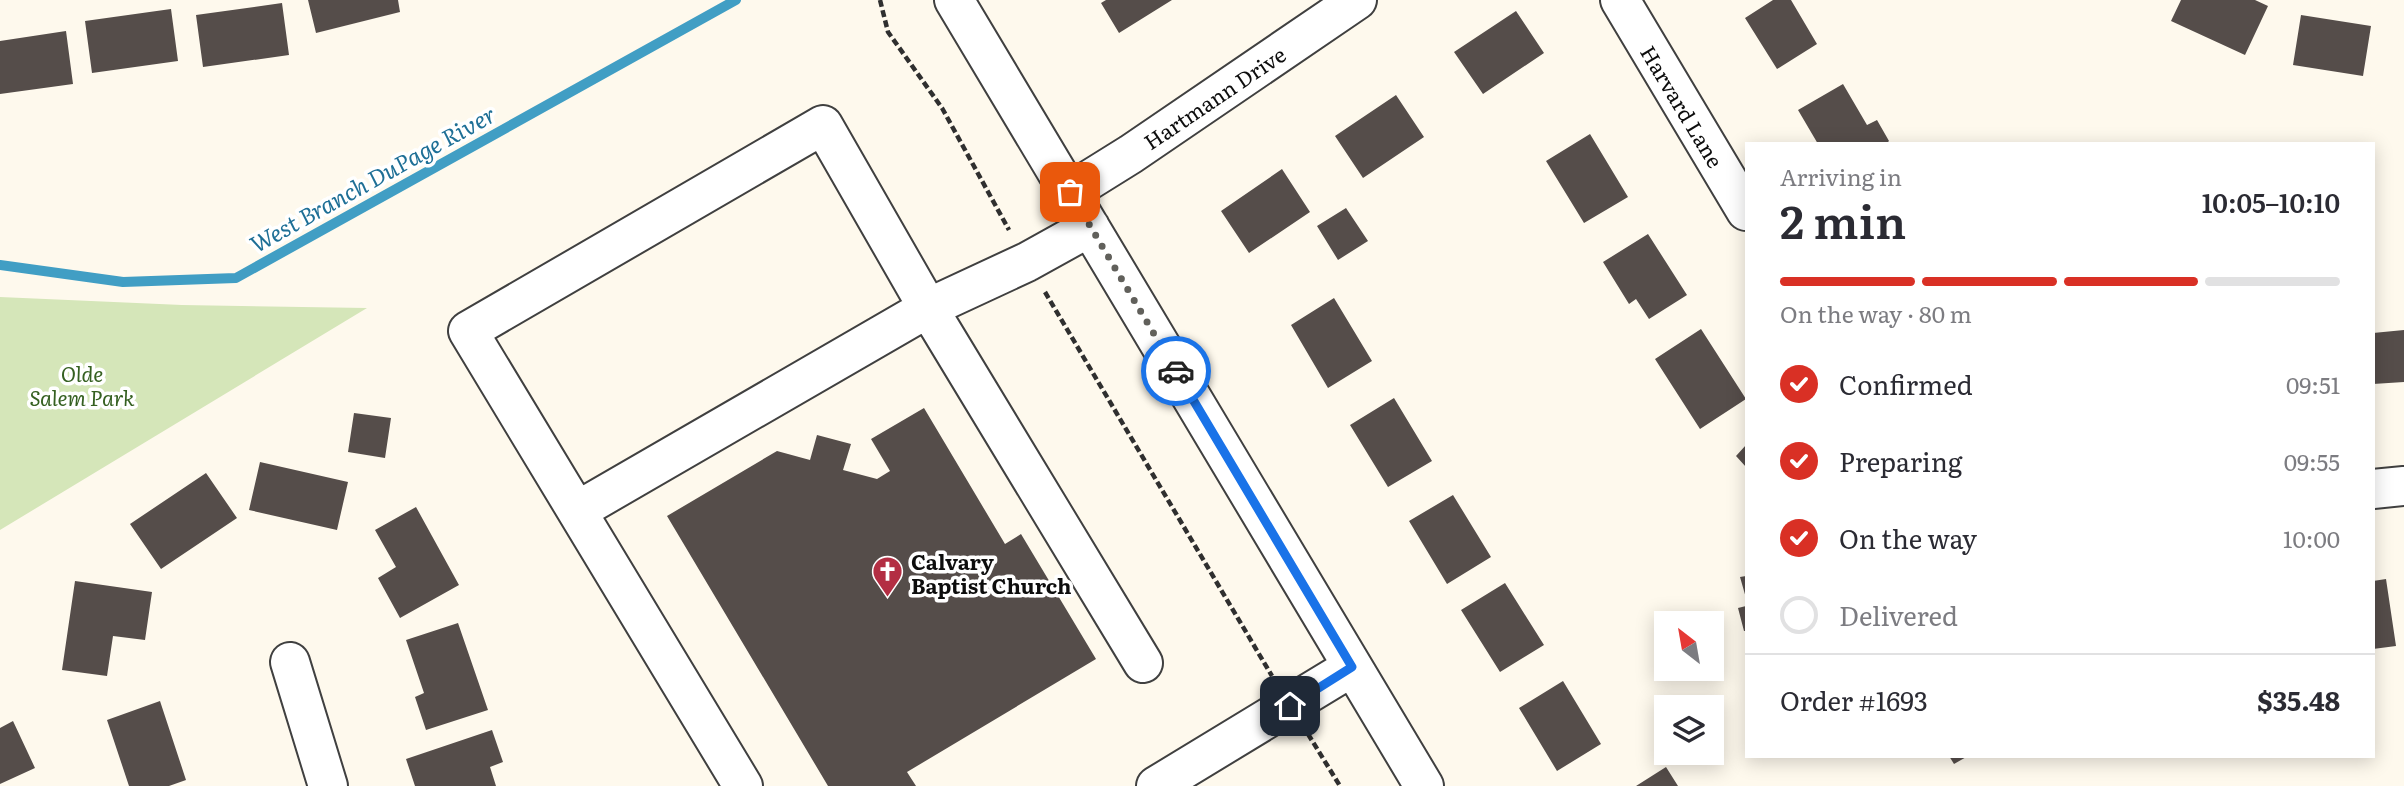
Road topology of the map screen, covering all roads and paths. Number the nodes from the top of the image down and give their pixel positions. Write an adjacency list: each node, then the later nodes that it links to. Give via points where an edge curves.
1 (880, 0): 8 (path, via 888,32 942,108)
2 (954, 0): 5 (street)
3 (1357, 0): 5 (street, Hartmann Drive)
4 (1620, 0): 6 (street, Harvard Lane)
5 (1070, 192): 7 (street)
6 (1745, 209)
7 (1090, 227): 8 (street); 15 (street)
8 (1027, 262): 9 (street); 16 (path)
9 (928, 308): 12 (street); 12 (street, via 823,125 468,331); 14 (street)
10 (2404, 486): 11 (street)
11 (2375, 489)
12 (577, 511): 18 (street)
13 (290, 662): 17 (street)
14 (1143, 663)
15 (1352, 667): 16 (street); 21 (street)
16 (1290, 706): 19 (street); 20 (path)
17 (328, 786)
18 (743, 786)
19 (1156, 786)
20 (1340, 786)
21 (1424, 786)

